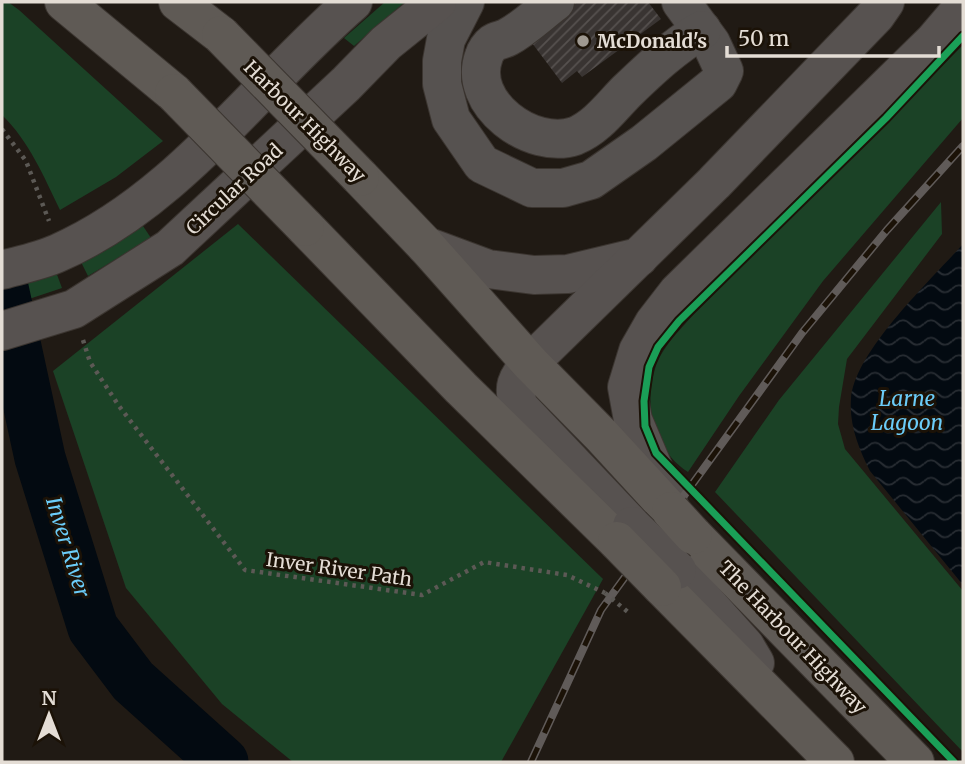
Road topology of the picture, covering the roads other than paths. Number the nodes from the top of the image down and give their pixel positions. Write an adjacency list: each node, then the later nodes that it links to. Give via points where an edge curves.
1 (64, 2): 16 (highway, bridge, via 174,93 461,388)
2 (178, 2): 10 (highway, Harbour Highway, bridge, via 221,36)
3 (353, 2): 12 (main road, via 159,190 104,228 51,256)
4 (437, 2): 13 (main road, Circular Road, via 386,43 170,248 63,312)
5 (465, 2): 9 (lane, via 446,39 442,61 442,84 451,119 482,164 533,188 563,188 591,180 718,83 724,71)
6 (555, 2): 9 (lane, via 508,37 492,43 481,68 482,84 494,107 513,123 549,138 576,135 592,127 667,53)
7 (885, 2): 11 (main road)
8 (963, 7): 15 (main road, via 688,283 654,323 638,351 627,387 633,420)
9 (692, 16)
10 (426, 246): 11 (main road, via 488,269 534,275 568,274); 14 (highway, Harbour Highway)
11 (639, 257): 14 (main road)
12 (2, 270)
13 (2, 331)
14 (530, 363): 15 (highway, The Harbour Highway); 16 (main road, via 514,391 519,407)
15 (682, 523): 18 (highway, The Harbour Highway)
16 (624, 533): 17 (highway, bridge)
17 (835, 762)
18 (915, 762)

